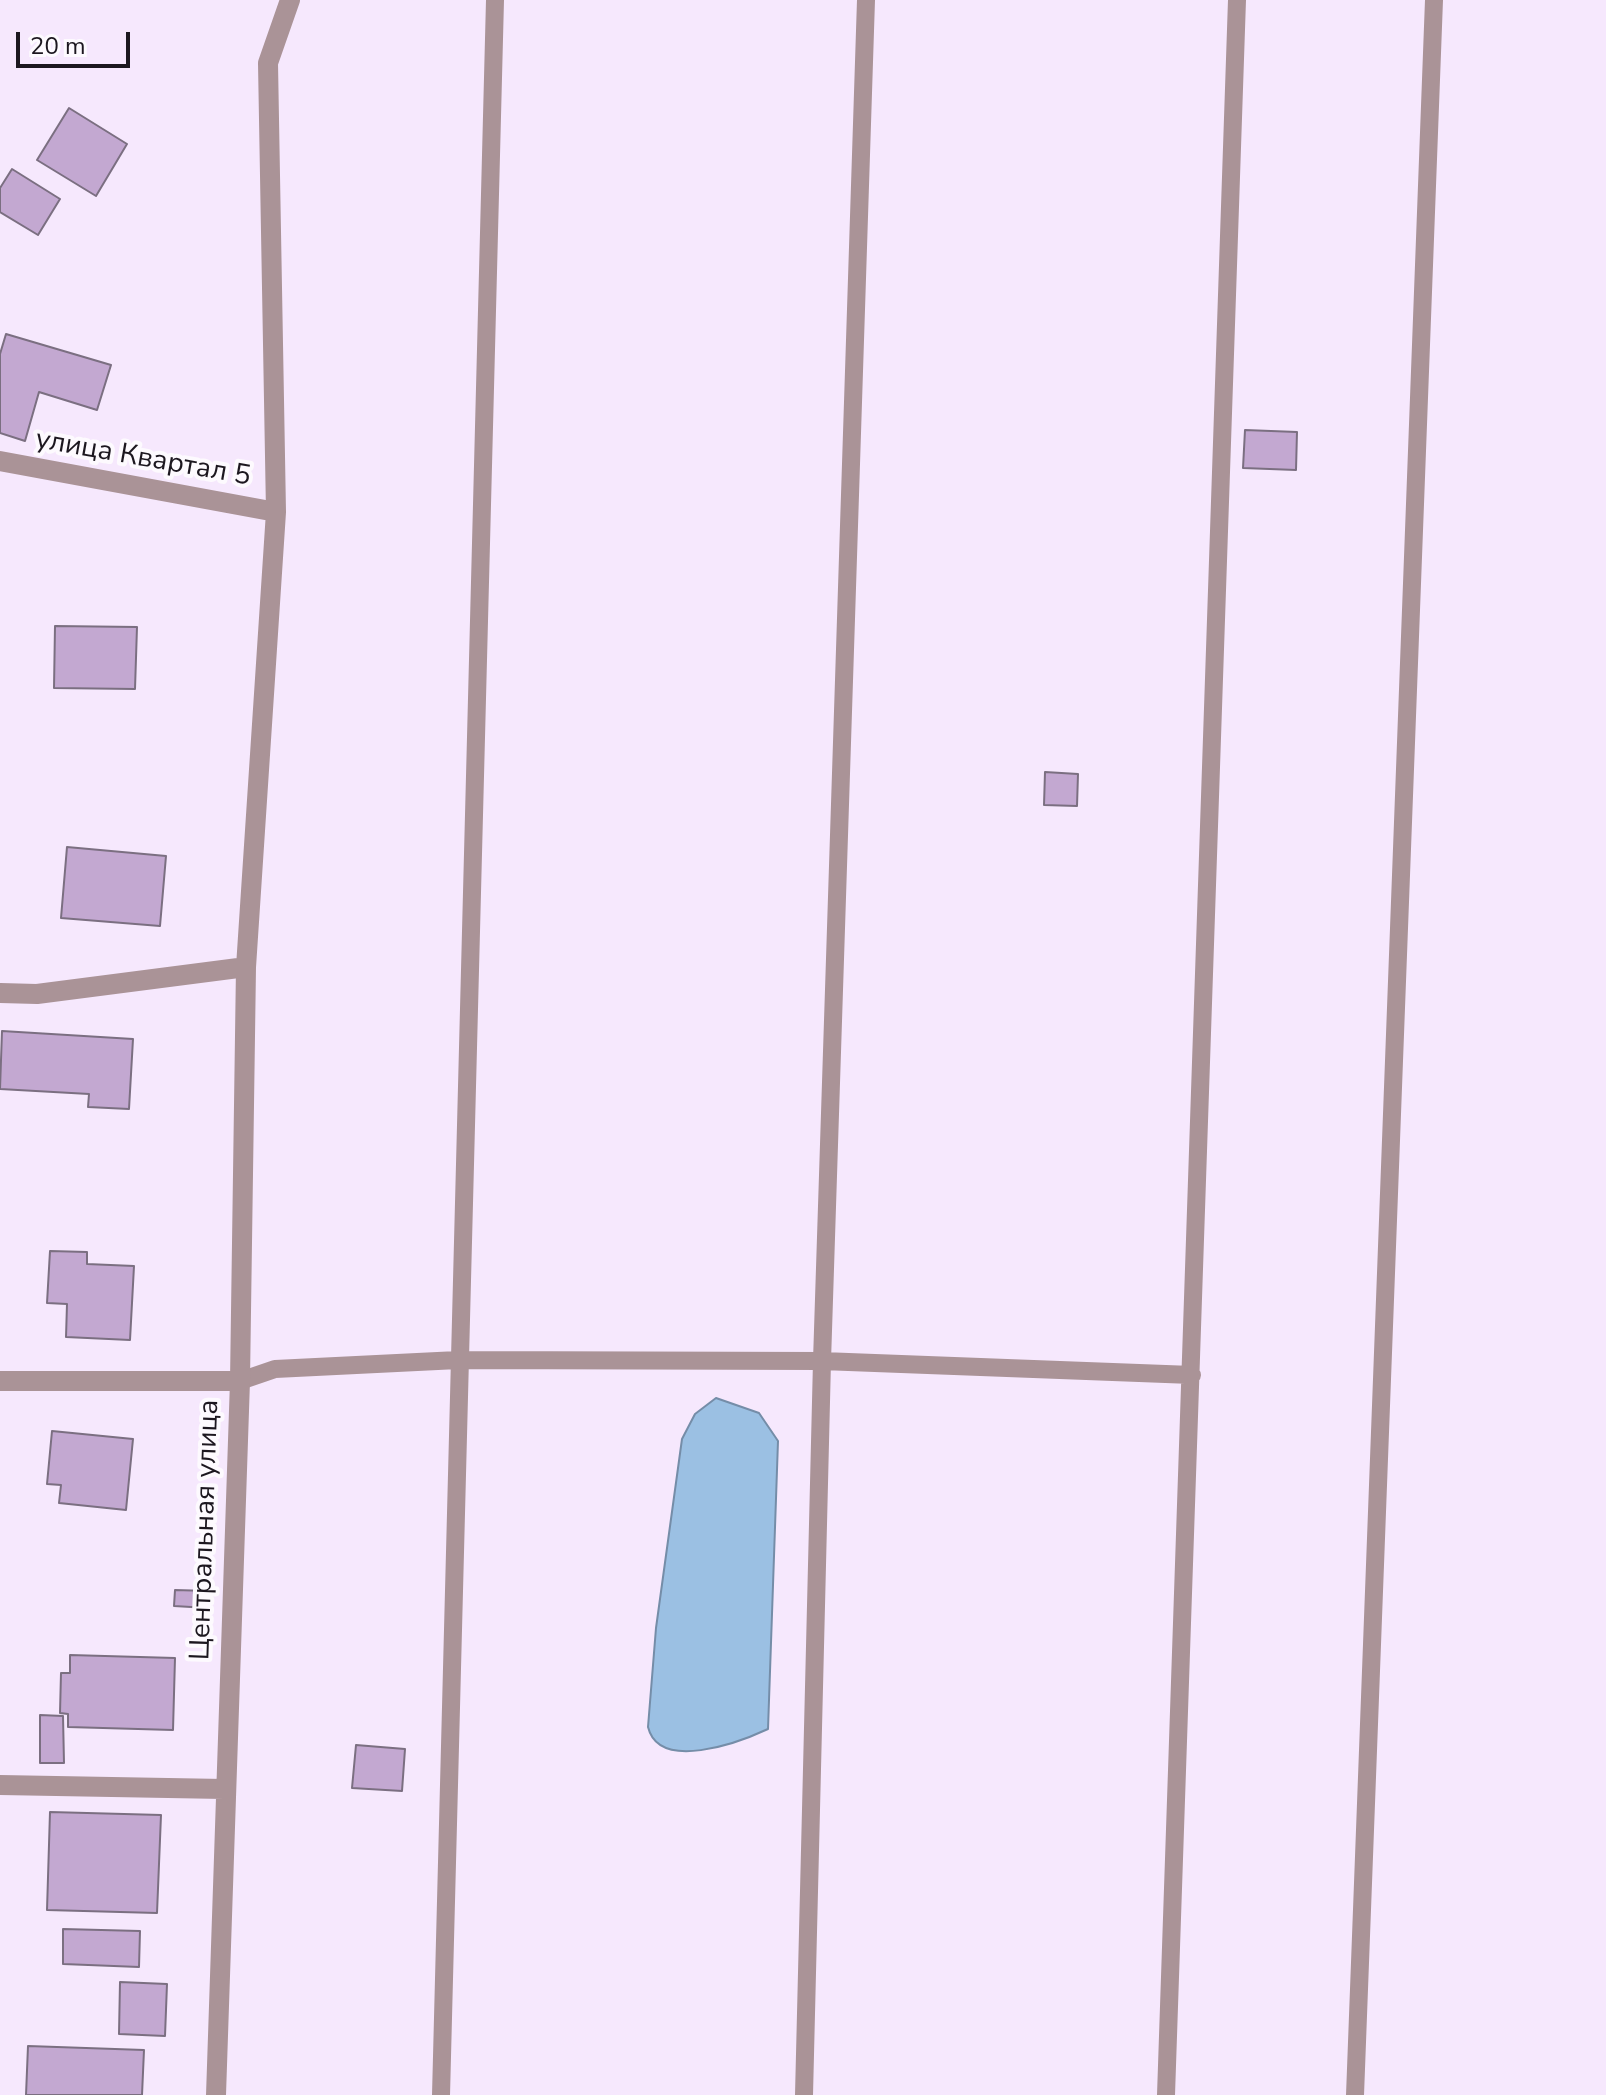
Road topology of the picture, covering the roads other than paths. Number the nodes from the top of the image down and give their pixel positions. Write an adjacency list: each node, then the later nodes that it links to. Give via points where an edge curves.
1 (290, 0): 7 (street, Центральная улица, via 268,63)
2 (495, 0): 10 (lane)
3 (866, 0): 11 (lane)
4 (1237, 0): 12 (lane)
5 (1434, 0): 21 (lane)
6 (0, 461): 7 (street, улица Квартал 5)
7 (276, 512): 8 (street, Центральная улица)
8 (246, 967): 9 (street, via 37,994); 14 (street, Центральная улица)
9 (0, 993)
10 (458, 1360): 11 (lane); 14 (lane, via 275,1369); 18 (lane)
11 (822, 1361): 12 (lane); 19 (lane)
12 (1192, 1375): 20 (lane)
13 (0, 1381): 14 (street)
14 (240, 1381): 16 (street, Центральная улица)
15 (0, 1785): 16 (street)
16 (224, 1789): 17 (street, Центральная улица)
17 (216, 2095)
18 (441, 2095)
19 (804, 2095)
20 (1166, 2095)
21 (1355, 2095)

